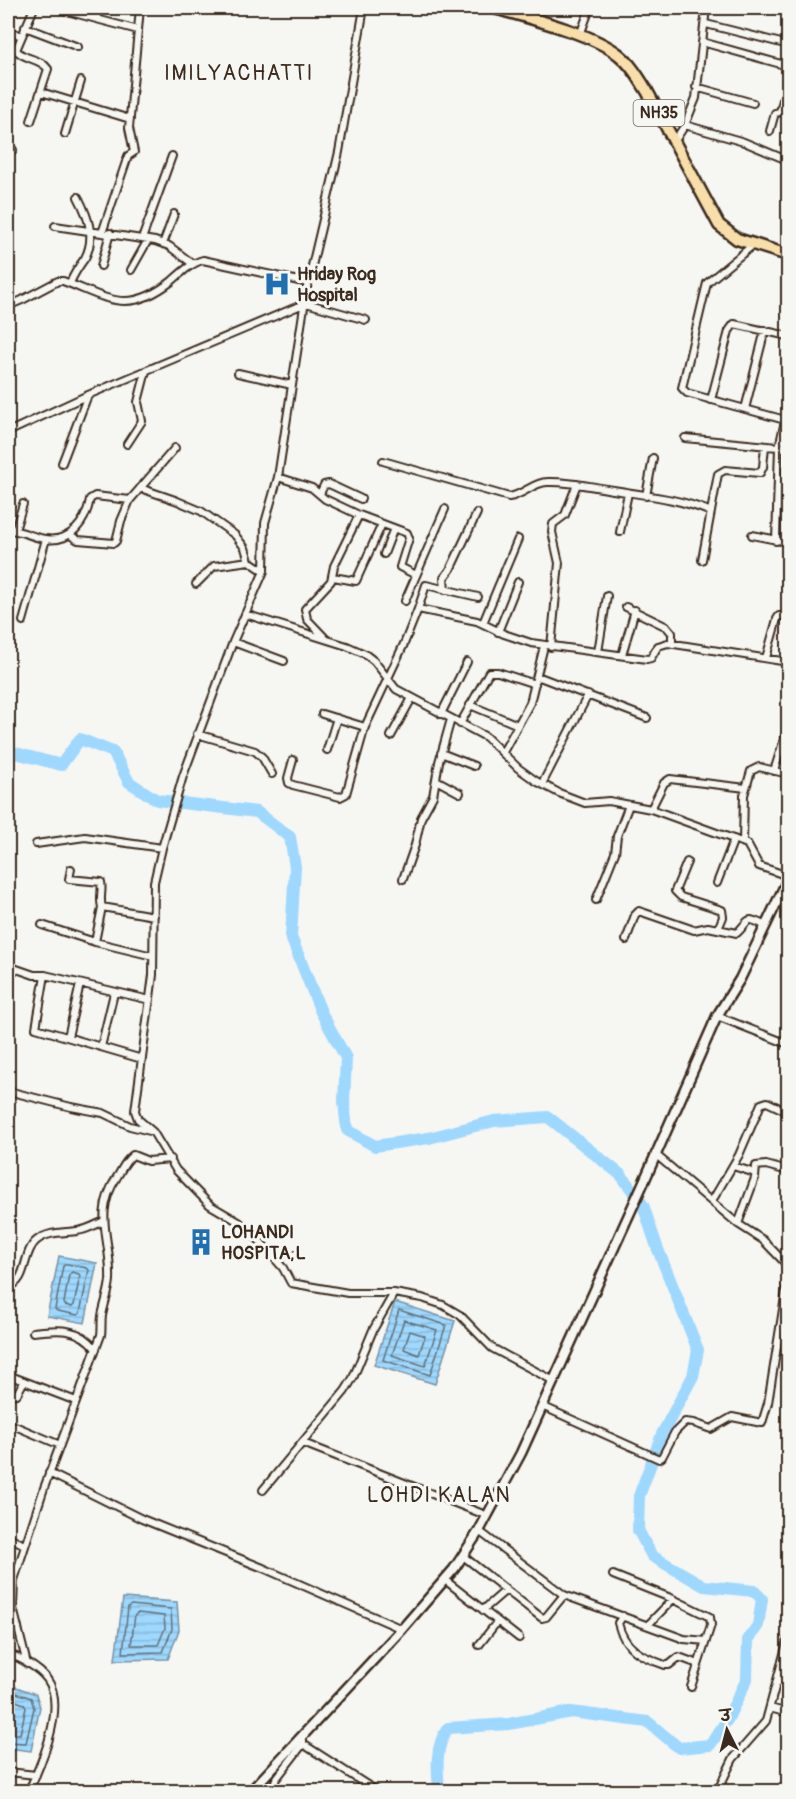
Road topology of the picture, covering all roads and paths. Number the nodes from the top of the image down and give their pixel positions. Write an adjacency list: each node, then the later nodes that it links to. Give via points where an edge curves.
1 (33, 8): 12 (street)
2 (99, 8): 10 (street)
3 (141, 8): 14 (street)
4 (364, 8): 51 (street, via 339,152)
5 (495, 8): 15 (highway, NH35)
6 (590, 8): 15 (street)
7 (706, 8): 11 (street)
8 (59, 9): 9 (street)
9 (67, 9): 10 (street)
10 (96, 19): 14 (street)
11 (706, 24): 17 (street); 18 (street)
12 (25, 27): 16 (street); 19 (street)
13 (8, 30): 16 (street)
14 (138, 30): 29 (street)
15 (580, 35): 34 (highway, NH35, via 619,55 634,70)
16 (21, 36): 23 (street, via 18,52 48,69)
17 (702, 42): 20 (street); 22 (street)
18 (782, 43)
19 (78, 46)
20 (789, 66)
21 (81, 81): 25 (street)
22 (696, 87): 26 (street); 31 (street)
23 (41, 92): 25 (street); 30 (street)
24 (785, 92): 27 (street)
25 (74, 102): 29 (street); 33 (street)
26 (753, 103)
27 (780, 112): 28 (street); 32 (street, via 774,115)
28 (789, 115)
29 (130, 119): 41 (street, via 134,152 128,156)
30 (31, 121)
31 (686, 125): 34 (street); 36 (street, via 744,142)
32 (770, 131)
33 (65, 134)
34 (674, 142): 45 (highway, NH35, via 719,225 736,239)
35 (172, 156): 43 (street)
36 (782, 159)
37 (78, 197): 40 (street)
38 (174, 214): 44 (street)
39 (55, 226): 40 (street)
40 (90, 232): 41 (street); 50 (street, via 86,255)
41 (102, 233): 42 (street)
42 (110, 233): 43 (street); 48 (street)
43 (145, 240): 44 (street); 49 (street)
44 (163, 244): 47 (street)
45 (753, 245): 46 (highway, NH35); 61 (street, via 707,283 705,290 682,388)
46 (789, 255)
47 (192, 264): 50 (street, via 158,292 137,299 106,299); 51 (street, via 211,261)
48 (101, 266)
49 (131, 270)
50 (70, 283): 53 (street, via 50,283)
51 (308, 283): 52 (street)
52 (306, 303): 54 (street); 57 (street); 59 (street)
53 (9, 307)
54 (366, 320)
55 (765, 330): 56 (street); 61 (street, via 738,323 731,327); 63 (street)
56 (789, 336)
57 (146, 371): 60 (street); 67 (street, via 138,402 142,421)
58 (238, 373): 59 (street)
59 (292, 385): 75 (street)
60 (88, 395): 65 (street); 74 (street)
61 (711, 400): 63 (street)
62 (789, 408): 64 (street)
63 (745, 409): 64 (street)
64 (785, 420): 69 (street)
65 (8, 432)
66 (685, 438): 68 (street)
67 (127, 444)
68 (765, 446): 69 (street); 85 (street, via 760,472 721,471)
69 (779, 447): 71 (street); 97 (street)
70 (175, 448): 77 (street)
71 (789, 448)
72 (654, 458): 80 (street)
73 (383, 460): 76 (street, via 509,497 544,482)
74 (62, 463)
75 (278, 477): 79 (street); 102 (street, via 265,524)
76 (577, 484): 78 (street); 123 (street, via 565,514 553,524 559,563)
77 (140, 488): 82 (street); 101 (street, via 201,511 235,535)
78 (628, 493): 80 (street); 92 (street)
79 (320, 494): 81 (street, via 329,483); 87 (street)
80 (646, 496): 85 (street)
81 (361, 499)
82 (130, 500): 93 (street, via 95,496 90,499 84,520); 93 (street, via 114,543 78,540)
83 (23, 504): 91 (street)
84 (445, 508): 104 (street)
85 (711, 512): 100 (street)
86 (477, 513): 108 (street, via 444,578)
87 (359, 515): 88 (street); 103 (street, via 334,566)
88 (382, 524): 89 (street); 103 (street, via 356,581)
89 (394, 528): 99 (street); 104 (street, via 409,535 400,567)
90 (8, 530): 91 (street)
91 (15, 530): 95 (street)
92 (620, 532)
93 (70, 535): 95 (street)
94 (752, 535): 97 (street)
95 (46, 539): 117 (street)
96 (518, 539): 118 (street)
97 (776, 541): 98 (street)
98 (789, 542)
99 (384, 554)
100 (702, 560)
101 (249, 561): 102 (street); 106 (street, via 214,566)
102 (264, 571): 115 (street)
103 (333, 577): 120 (street, via 305,609 307,619)
104 (415, 578): 107 (street); 111 (street)
105 (518, 582): 119 (street)
106 (196, 584)
107 (426, 585): 108 (street); 113 (street)
108 (445, 590): 110 (street)
109 (607, 596): 124 (street)
110 (478, 597)
111 (405, 601)
112 (626, 607): 114 (street)
113 (418, 609): 118 (street); 131 (street)
114 (634, 610): 122 (street, via 667,627 672,633); 125 (street)
115 (245, 614): 120 (street); 121 (street)
116 (789, 616): 126 (street, via 777,619)
117 (23, 621)
118 (483, 623): 119 (street)
119 (498, 632): 123 (street)
120 (326, 639): 131 (street, via 365,654)
121 (233, 642): 127 (street); 145 (street)
122 (672, 644): 125 (street, via 658,646 647,659); 126 (street)
123 (548, 646): 124 (street); 130 (street)
124 (598, 652): 125 (street)
125 (622, 655)
126 (766, 658): 129 (street)
127 (284, 661)
128 (467, 662): 137 (street)
129 (789, 662)
130 (537, 676): 132 (street); 133 (street)
131 (387, 681): 134 (street); 143 (street)
132 (535, 684): 135 (street, via 489,672); 142 (street)
133 (588, 695): 139 (street); 156 (street)
134 (411, 698): 137 (street); 146 (street)
135 (470, 705): 141 (street); 142 (street)
136 (322, 714): 138 (street)
137 (441, 714): 140 (street)
138 (337, 718): 143 (street); 147 (street)
139 (647, 718)
140 (451, 719): 141 (street); 149 (street)
141 (460, 724): 148 (street, via 486,737)
142 (519, 725): 148 (street)
143 (365, 727): 150 (street, via 344,796 289,783)
144 (788, 727): 152 (street)
145 (197, 734): 153 (street, via 255,751); 164 (street)
146 (391, 736)
147 (327, 750)
148 (503, 752): 156 (street)
149 (441, 753): 151 (street); 155 (street)
150 (293, 760)
151 (474, 766)
152 (774, 771): 154 (street); 157 (street, via 755,768)
153 (272, 774)
154 (789, 774)
155 (436, 780): 158 (street); 168 (street)
156 (542, 784): 159 (street, via 585,803 609,801)
157 (746, 788): 160 (street, via 670,779); 162 (street)
158 (460, 793)
159 (629, 805): 160 (street); 170 (street)
160 (651, 809): 161 (street)
161 (734, 839): 162 (street); 169 (street)
162 (743, 842): 167 (street, via 759,866)
163 (36, 844): 164 (street, via 85,837)
164 (162, 848): 172 (street, via 154,882)
165 (687, 862): 175 (street, via 675,891 681,897 722,910)
166 (71, 869): 171 (street, via 69,879 101,882)
167 (789, 878): 174 (street)
168 (403, 879)
169 (717, 883)
170 (596, 900)
171 (102, 907): 172 (street); 177 (street)
172 (154, 916): 178 (street)
173 (42, 925): 177 (street)
174 (766, 926): 175 (street, via 749,920 737,933); 184 (street)
175 (718, 929): 176 (street, via 694,930 639,911)
176 (626, 940)
177 (94, 942): 178 (street)
178 (153, 956): 183 (street)
179 (8, 966): 180 (street)
180 (45, 975): 181 (street); 185 (street, via 36,1028)
181 (80, 984): 182 (street); 185 (street)
182 (114, 993): 183 (street); 187 (street)
183 (150, 1000): 188 (street)
184 (717, 1016): 186 (street); 192 (street)
185 (68, 1037): 187 (street)
186 (789, 1044)
187 (102, 1047): 188 (street)
188 (142, 1059): 191 (street, via 135,1112)
189 (8, 1091): 191 (street, via 103,1113)
190 (789, 1112): 194 (street, via 767,1102 761,1104)
191 (153, 1132): 193 (street)
192 (655, 1154): 197 (street); 208 (street)
193 (171, 1159): 198 (street, via 148,1161 133,1155 124,1162 110,1188); 203 (street, via 176,1170 210,1205 257,1238 291,1283 348,1293)
194 (733, 1166): 196 (street); 197 (street)
195 (789, 1171): 196 (street, via 760,1164)
196 (754, 1173): 199 (street)
197 (712, 1200): 199 (street)
198 (104, 1221): 202 (street, via 35,1242 19,1280); 205 (street, via 110,1281)
199 (738, 1224): 200 (street, via 763,1240)
200 (789, 1266)
201 (789, 1278): 211 (street, via 763,1422 732,1417 713,1429 685,1422 675,1431 662,1459)
202 (8, 1287)
203 (394, 1293): 208 (street, via 443,1305 492,1348); 213 (street, via 349,1385)
204 (33, 1332): 205 (street, via 74,1332 88,1338)
205 (96, 1349): 210 (street)
206 (8, 1375): 207 (street)
207 (24, 1381): 209 (street, via 17,1394); 210 (street)
208 (554, 1381): 211 (street)
209 (8, 1395)
210 (76, 1401): 214 (street)
211 (542, 1406): 217 (street)
212 (8, 1423): 214 (street)
213 (303, 1443): 216 (street); 217 (street)
214 (60, 1445): 215 (street)
215 (49, 1473): 220 (street); 232 (street, via 142,1519)
216 (263, 1490)
217 (488, 1516): 218 (street)
218 (479, 1531): 221 (street); 225 (street)
219 (8, 1536): 220 (street)
220 (24, 1545): 227 (street)
221 (464, 1556): 223 (street); 224 (street)
222 (613, 1575): 226 (street)
223 (445, 1580): 228 (street); 232 (street)
224 (506, 1590): 225 (street, via 543,1618); 228 (street)
225 (564, 1595): 229 (street)
226 (673, 1599): 231 (street); 235 (street, via 710,1617)
227 (10, 1607): 238 (street)
228 (483, 1610): 230 (street)
229 (623, 1616): 231 (street); 239 (street, via 619,1627 641,1657 667,1665 679,1657)
230 (497, 1622): 233 (street); 236 (street)
231 (648, 1625): 235 (street, via 684,1639)
232 (402, 1629): 245 (street)
233 (519, 1638)
234 (789, 1639): 240 (street)
235 (706, 1641): 239 (street)
236 (479, 1645)
237 (8, 1653): 238 (street)
238 (27, 1664): 248 (street, via 48,1681 54,1705 48,1743)
239 (698, 1664): 242 (street)
240 (777, 1682): 241 (street); 243 (street)
241 (789, 1685)
242 (691, 1687)
243 (770, 1708): 244 (street); 255 (street, via 764,1725 729,1764)
244 (789, 1713)
245 (303, 1734): 246 (street); 251 (street)
246 (303, 1744): 249 (street); 252 (street)
247 (8, 1772): 248 (street)
248 (36, 1775): 250 (street)
249 (362, 1782): 253 (street); 254 (street)
250 (28, 1791)
251 (250, 1791)
252 (271, 1791)
253 (358, 1791)
254 (378, 1791)
255 (717, 1791)

